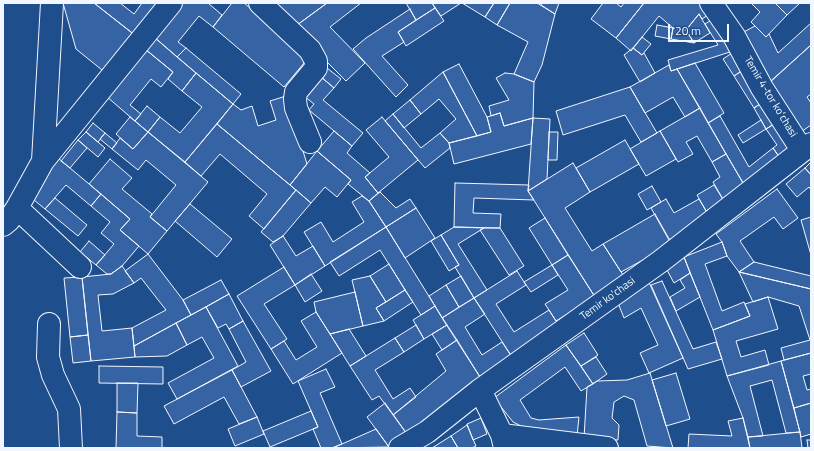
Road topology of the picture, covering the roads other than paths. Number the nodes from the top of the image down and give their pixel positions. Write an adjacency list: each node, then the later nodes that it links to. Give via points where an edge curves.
1 (47, 3): 7 (street)
2 (171, 3): 7 (street)
3 (260, 3): 5 (street, via 310,50 316,61 316,68 296,92 295,99 296,108)
4 (711, 3): 6 (street, Temir 4-tor koʻchasi, via 734,36 762,88)
5 (310, 142)
6 (807, 147): 12 (street, Temir ko'chasi, via 661,260)
7 (43, 162): 8 (street)
8 (17, 208): 9 (street); 10 (street)
9 (3, 224)
10 (80, 267)
11 (49, 324): 14 (street, via 48,357 53,375 69,409)
12 (480, 390): 13 (street); 15 (street, Temir ko'chasi, via 427,432)
13 (504, 442): 16 (street)
14 (71, 448)
15 (400, 448)
16 (607, 448)

